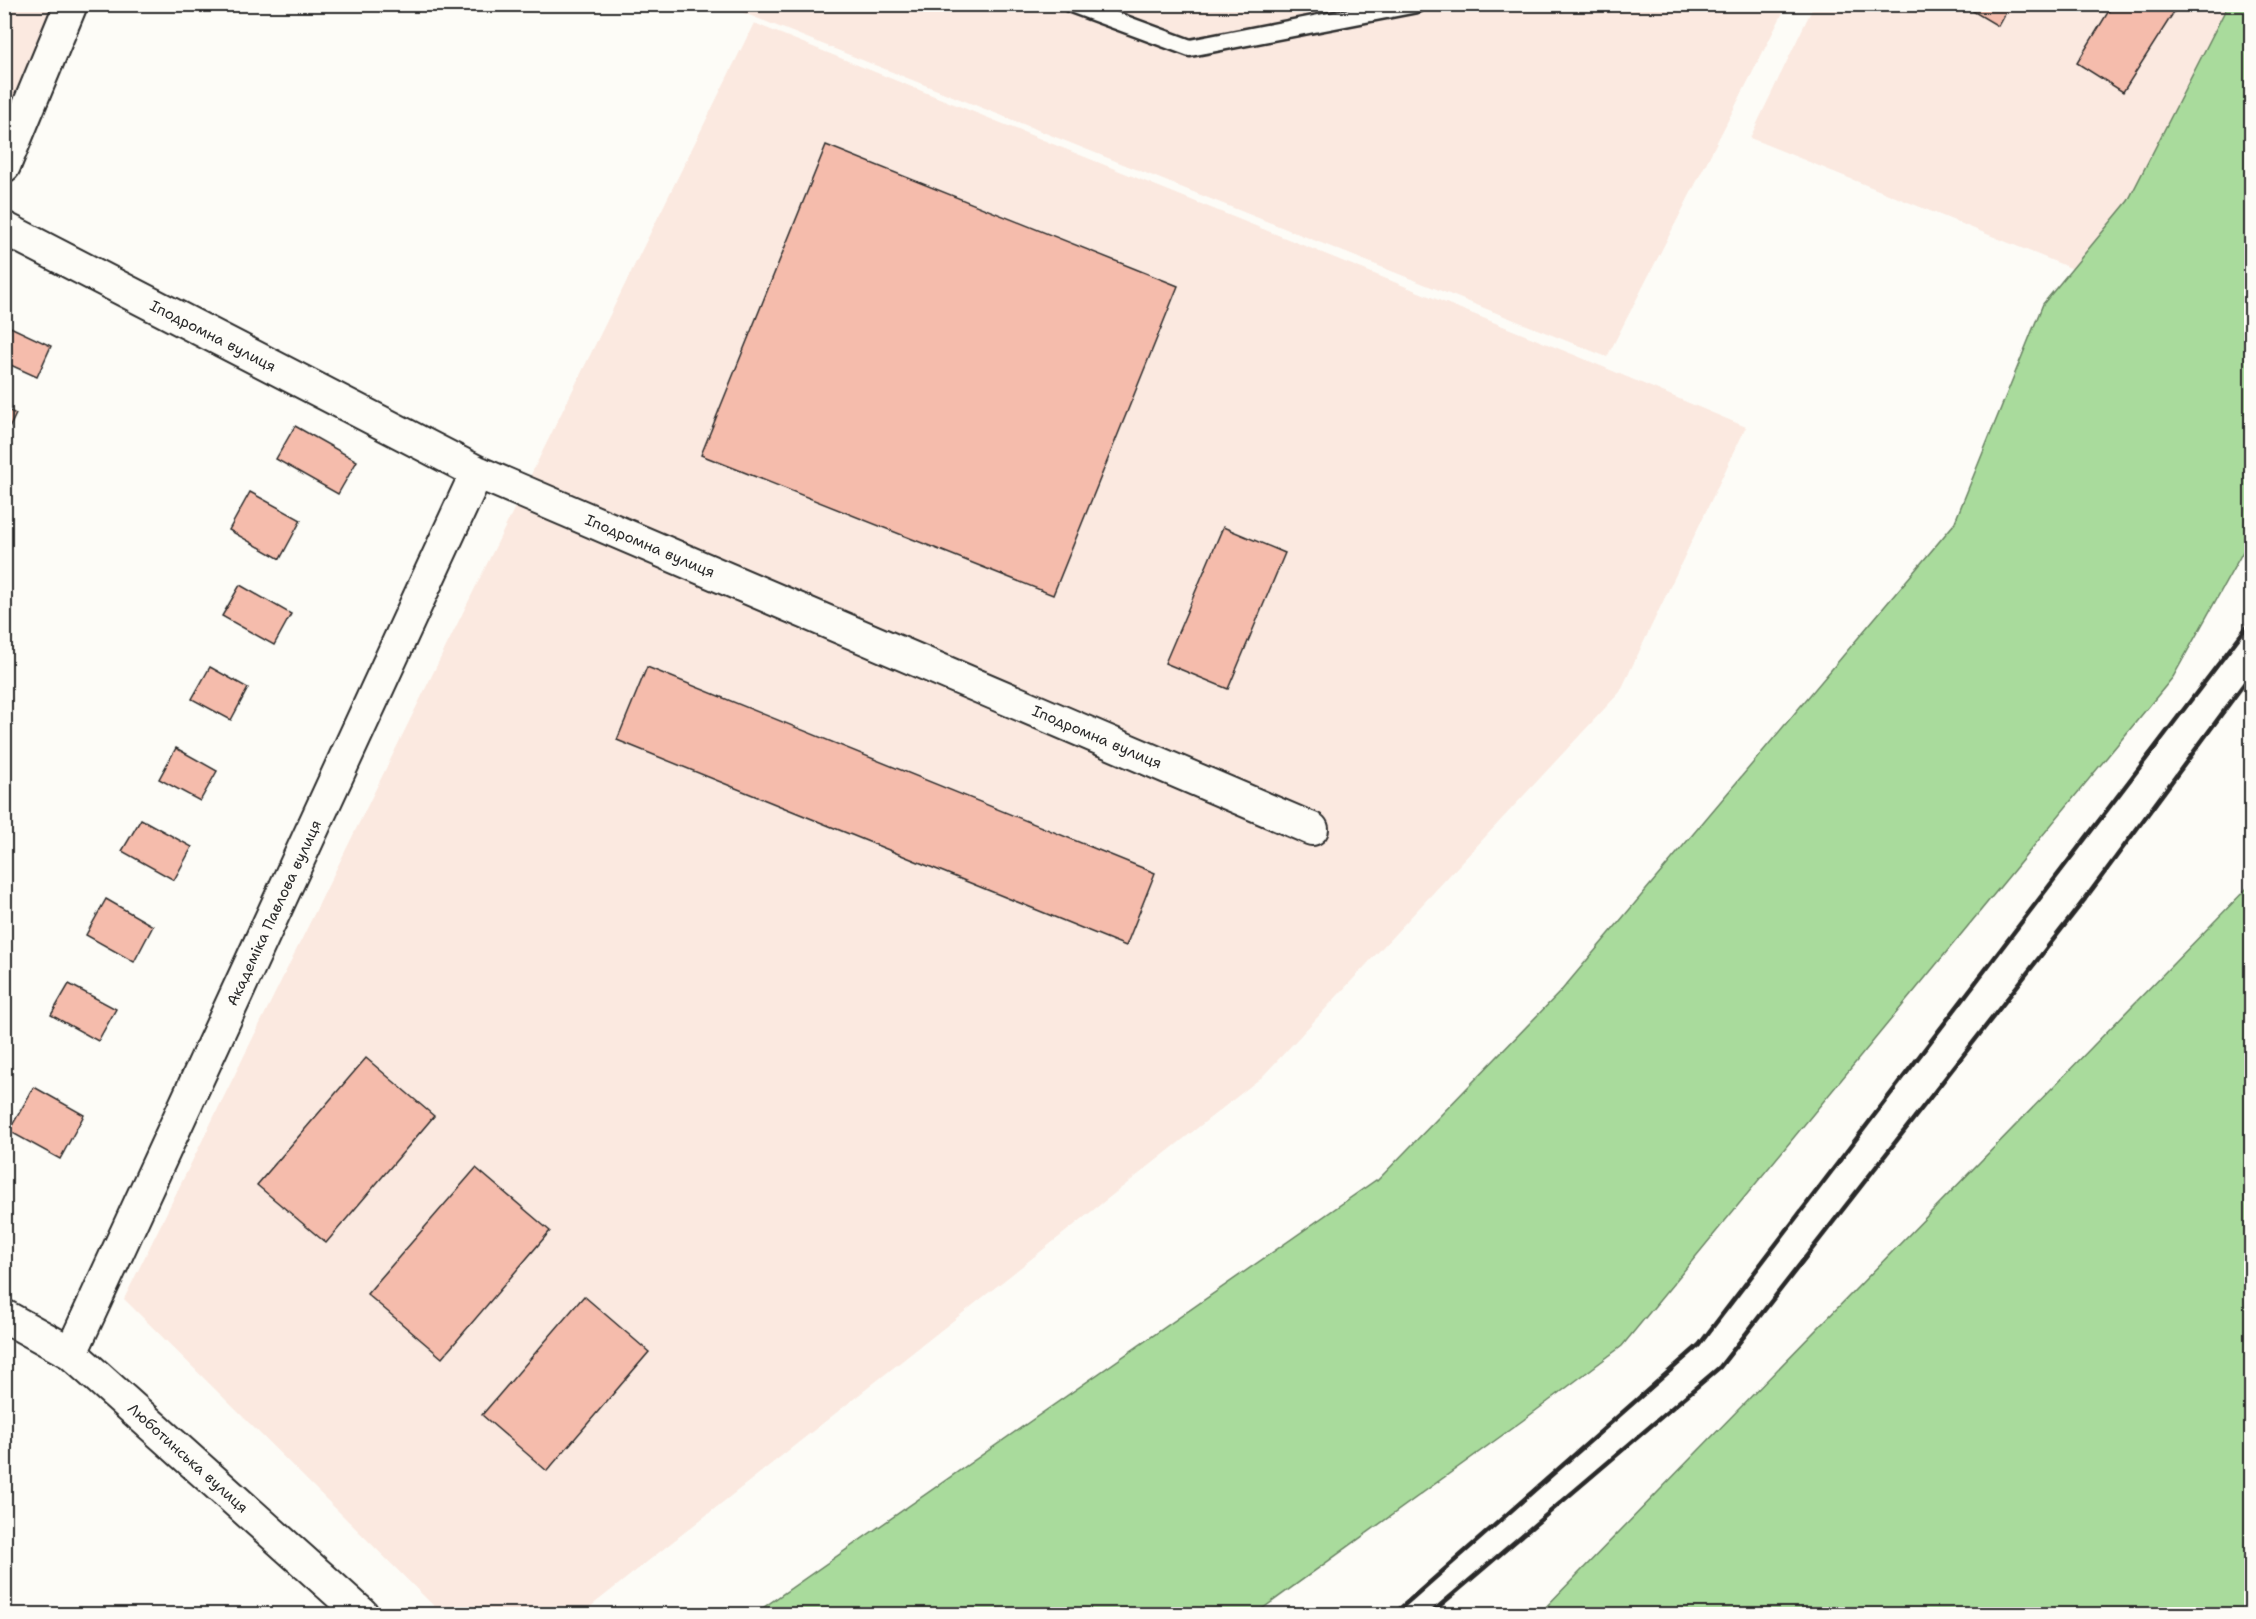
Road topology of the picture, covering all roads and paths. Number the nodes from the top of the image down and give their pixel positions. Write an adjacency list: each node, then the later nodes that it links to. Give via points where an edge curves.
1 (71, 4): 4 (street)
2 (1071, 4): 3 (lane, via 1190,48)
3 (1417, 4)
4 (4, 166)
5 (4, 228): 6 (street, Іподромна вулиця)
6 (477, 472): 7 (street, Іподромна вулиця); 9 (street, Академіка Павлова вулиця)
7 (1312, 829)
8 (4, 1316): 9 (street, Люботинська вулиця)
9 (71, 1353): 10 (street, Люботинська вулиця)
10 (362, 1614)

